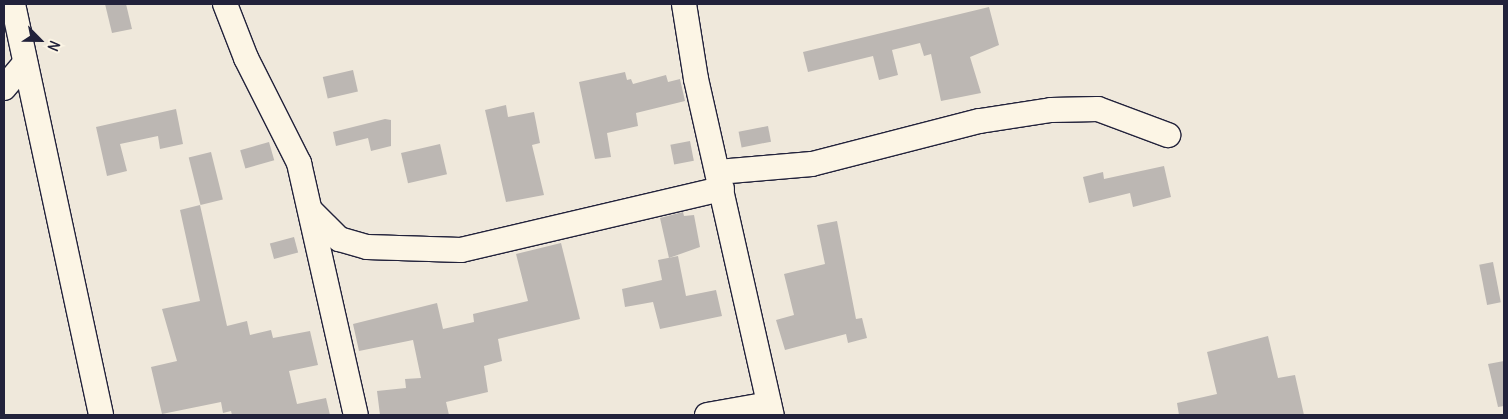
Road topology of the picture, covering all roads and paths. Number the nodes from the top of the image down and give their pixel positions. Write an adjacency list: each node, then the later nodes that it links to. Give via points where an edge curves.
1 (13, 4): 4 (street)
2 (226, 4): 8 (street, via 246,58 300,163)
3 (684, 4): 7 (street, via 696,79)
4 (25, 63): 5 (street); 10 (street)
5 (4, 88)
6 (1168, 135): 7 (street, via 1098,109 1051,110 980,121 812,164)
7 (720, 181): 8 (street, via 461,250 367,247 339,239); 9 (street)
8 (310, 212): 11 (street)
9 (770, 410): 12 (street)
10 (100, 415)
11 (356, 415)
12 (707, 415)

